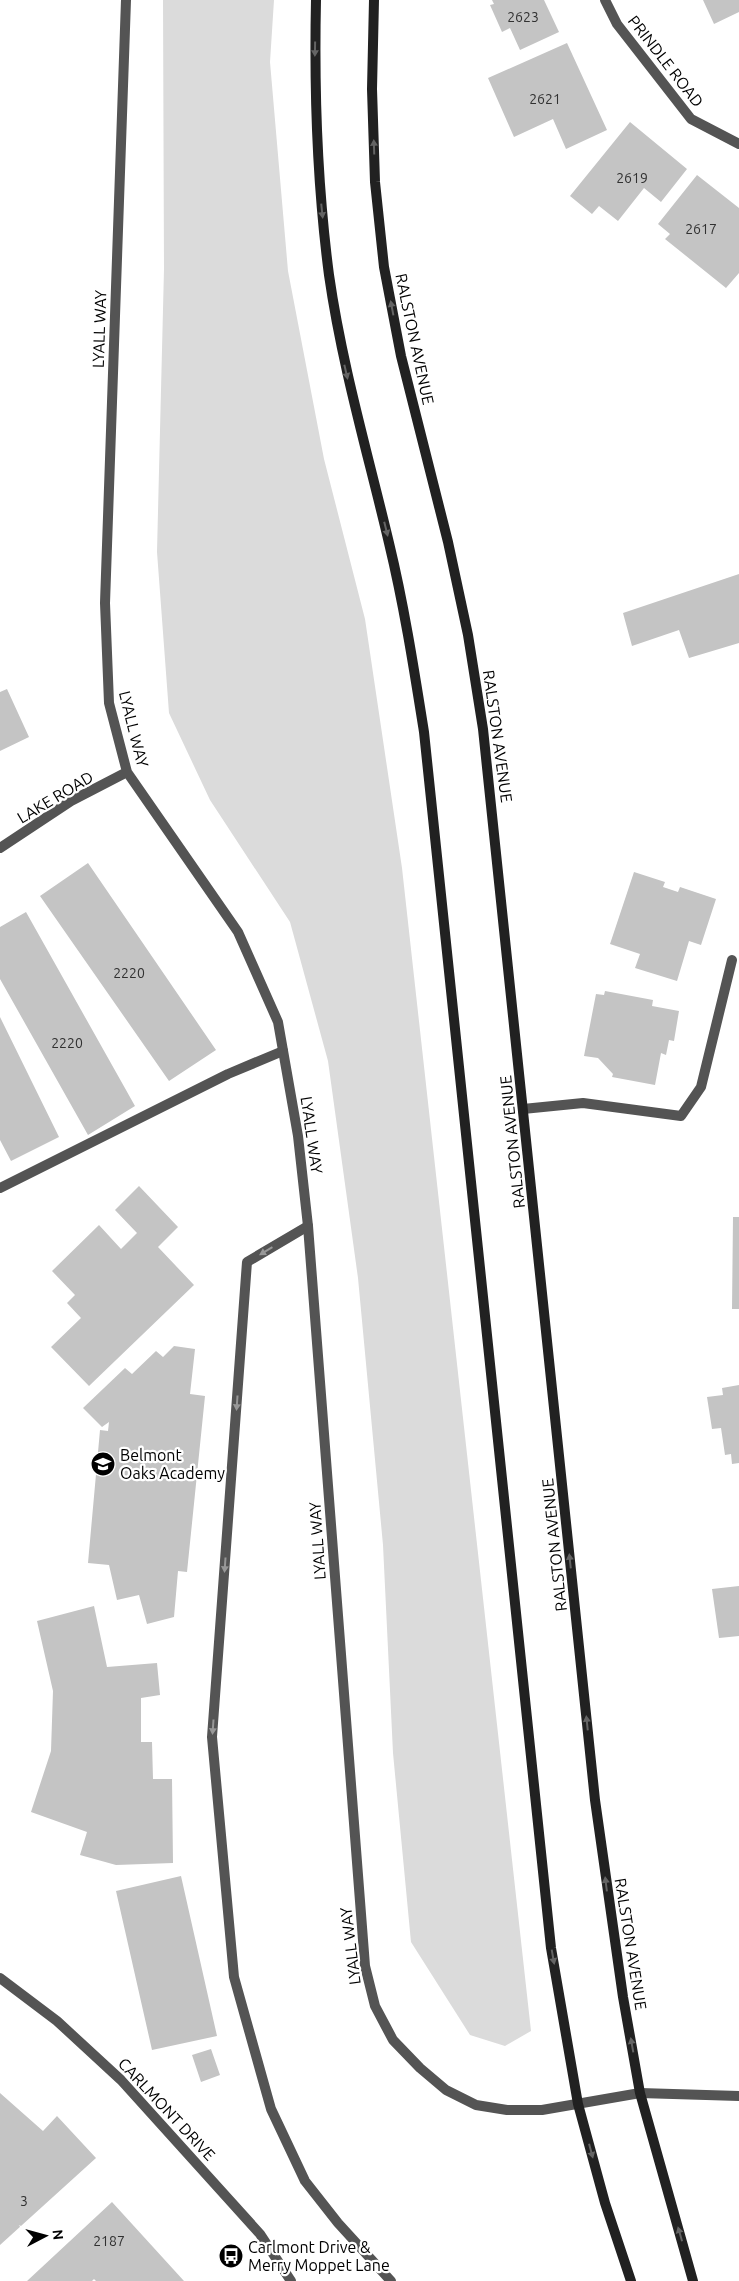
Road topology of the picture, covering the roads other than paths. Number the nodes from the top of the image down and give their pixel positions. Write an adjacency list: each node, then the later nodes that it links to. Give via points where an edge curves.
1 (126, 0): 6 (street, LYALL WAY, via 105,603 109,703)
2 (316, 0): 16 (main road, one-way to 16, via 314,86 329,276 345,368 390,545 424,732 551,1948)
3 (374, 0): 10 (main road, RALSTON AVENUE, one-way to 3, via 494,825 468,635 401,356 384,267 372,89)
4 (606, 0): 5 (street, PRINDLE ROAD, via 617,24 691,119)
5 (739, 144)
6 (127, 772): 7 (street, LAKE ROAD, via 71,801); 9 (street, LYALL WAY, via 238,932 278,1022)
7 (0, 848)
8 (732, 960): 10 (street, via 701,1088 681,1116 583,1103)
9 (283, 1051): 11 (street, via 228,1074); 12 (street, LYALL WAY, via 298,1136)
10 (523, 1109): 14 (main road, RALSTON AVENUE, one-way to 10, via 595,1800)
11 (0, 1188)
12 (308, 1226): 16 (street, LYALL WAY, via 365,1966 375,2006 393,2040 446,2090 476,2104 507,2110); 18 (street, one-way to 18, via 248,1262 212,1737 234,1977 271,2108 305,2181)
13 (0, 1978): 17 (street, CARLMONT DRIVE, via 57,2021 121,2080 260,2234)
14 (640, 2093): 15 (street, LYALL WAY); 16 (street, LYALL WAY); 20 (main road, RALSTON AVENUE, one-way to 14)
15 (739, 2096)
16 (578, 2104): 19 (main road, one-way to 19)
17 (291, 2281)
18 (390, 2281)
19 (631, 2281)
20 (692, 2281)

